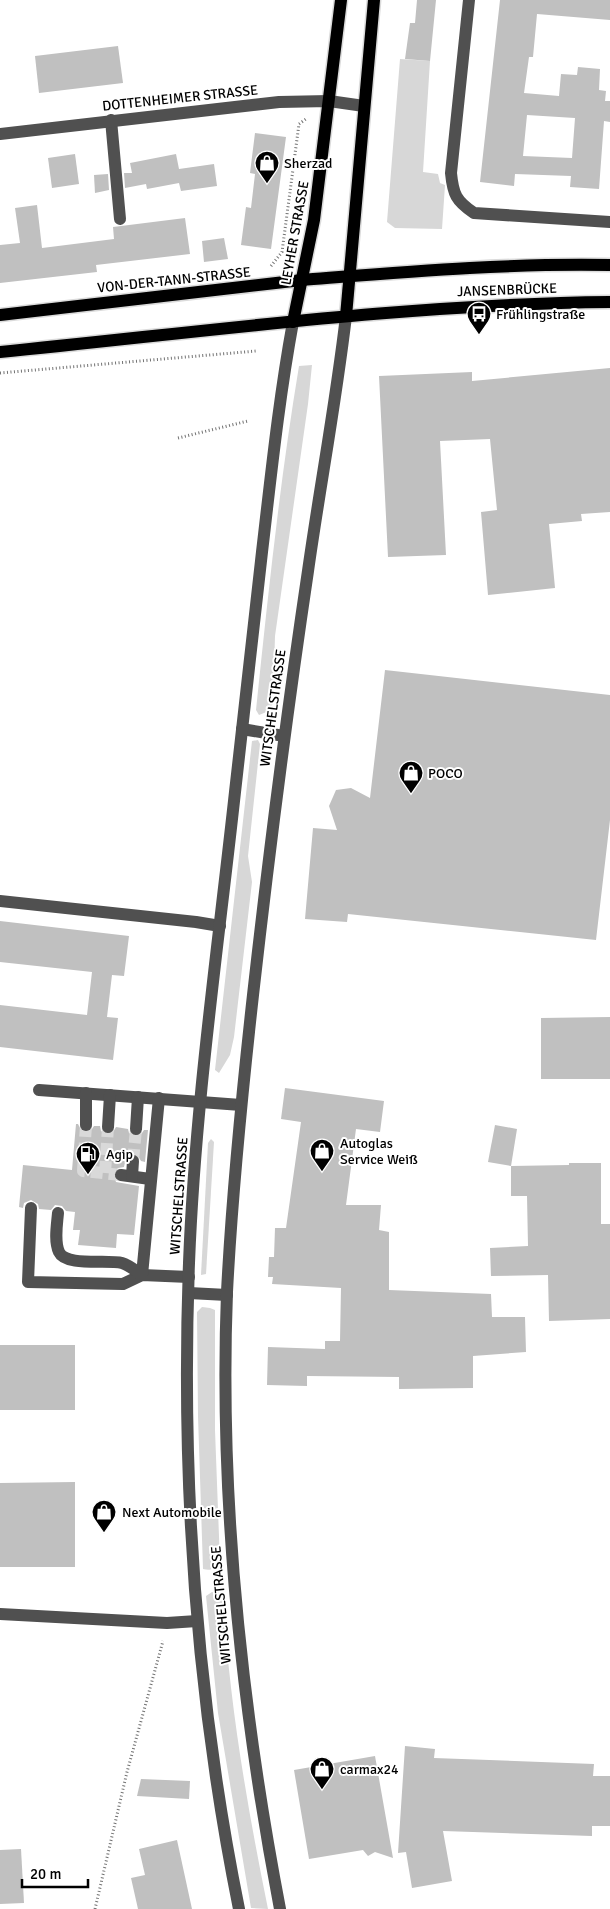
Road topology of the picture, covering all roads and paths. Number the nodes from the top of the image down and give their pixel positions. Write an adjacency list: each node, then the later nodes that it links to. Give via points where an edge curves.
1 (340, 0): 4 (main road, LEYHER STRASSE)
2 (374, 0): 5 (main road)
3 (469, 0): 10 (street, via 451,173 453,191 462,205 474,212)
4 (329, 101): 5 (street, DOTTENHEIMER STRASSE); 6 (street, DOTTENHEIMER STRASSE, via 279,102); 14 (main road, LEYHER STRASSE, via 314,220)
5 (364, 106): 13 (main road)
6 (111, 120): 8 (street, DOTTENHEIMER STRASSE); 9 (street)
7 (299, 124): 12 (path, via 282,252)
8 (0, 134)
9 (120, 219)
10 (610, 222)
11 (610, 265): 13 (main road, JANSENBRÜCKE, via 501,266)
12 (272, 266)
13 (351, 276): 14 (main road, VON-DER-TANN-STRASSE); 17 (main road)
14 (302, 280): 16 (main road, VON-DER-TANN-STRASSE); 18 (main road, LEYHER STRASSE)
15 (610, 302): 17 (main road, JANSENBRÜCKE, via 478,306)
16 (0, 315)
17 (346, 316): 18 (main road); 25 (street, WITSCHELSTRASSE)
18 (293, 322): 20 (main road); 24 (street, WITSCHELSTRASSE, via 278,416)
19 (256, 351): 21 (path)
20 (0, 352)
21 (0, 372)
22 (248, 421): 23 (path)
23 (178, 438)
24 (242, 729): 25 (street); 27 (street, WITSCHELSTRASSE)
25 (284, 736): 34 (street, WITSCHELSTRASSE)
26 (0, 900): 27 (street)
27 (220, 926): 33 (street, WITSCHELSTRASSE)
28 (39, 1090): 29 (street)
29 (86, 1094): 30 (street); 35 (street)
30 (110, 1095): 31 (street); 36 (street)
31 (138, 1097): 32 (street); 37 (street)
32 (159, 1098): 33 (street); 39 (street)
33 (201, 1101): 34 (street); 43 (street, WITSCHELSTRASSE)
34 (241, 1105): 45 (street, WITSCHELSTRASSE)
35 (86, 1125)
36 (108, 1127)
37 (136, 1129)
38 (133, 1160): 39 (street, via 127,1175)
39 (150, 1179): 42 (street)
40 (31, 1208): 42 (street, via 28,1282 123,1284)
41 (58, 1213): 42 (street, via 57,1245 65,1258 122,1263)
42 (142, 1275): 43 (street)
43 (189, 1277): 44 (street, WITSCHELSTRASSE)
44 (188, 1293): 45 (street); 47 (street, WITSCHELSTRASSE, via 186,1378)
45 (227, 1295): 51 (street, WITSCHELSTRASSE, via 227,1458 236,1613 254,1762)
46 (0, 1614): 48 (street, WITSCHELSTRASSE)
47 (197, 1621): 48 (street, WITSCHELSTRASSE); 50 (street, WITSCHELSTRASSE, via 214,1766)
48 (167, 1623): 49 (path)
49 (95, 1909)
50 (239, 1909)
51 (280, 1909)

